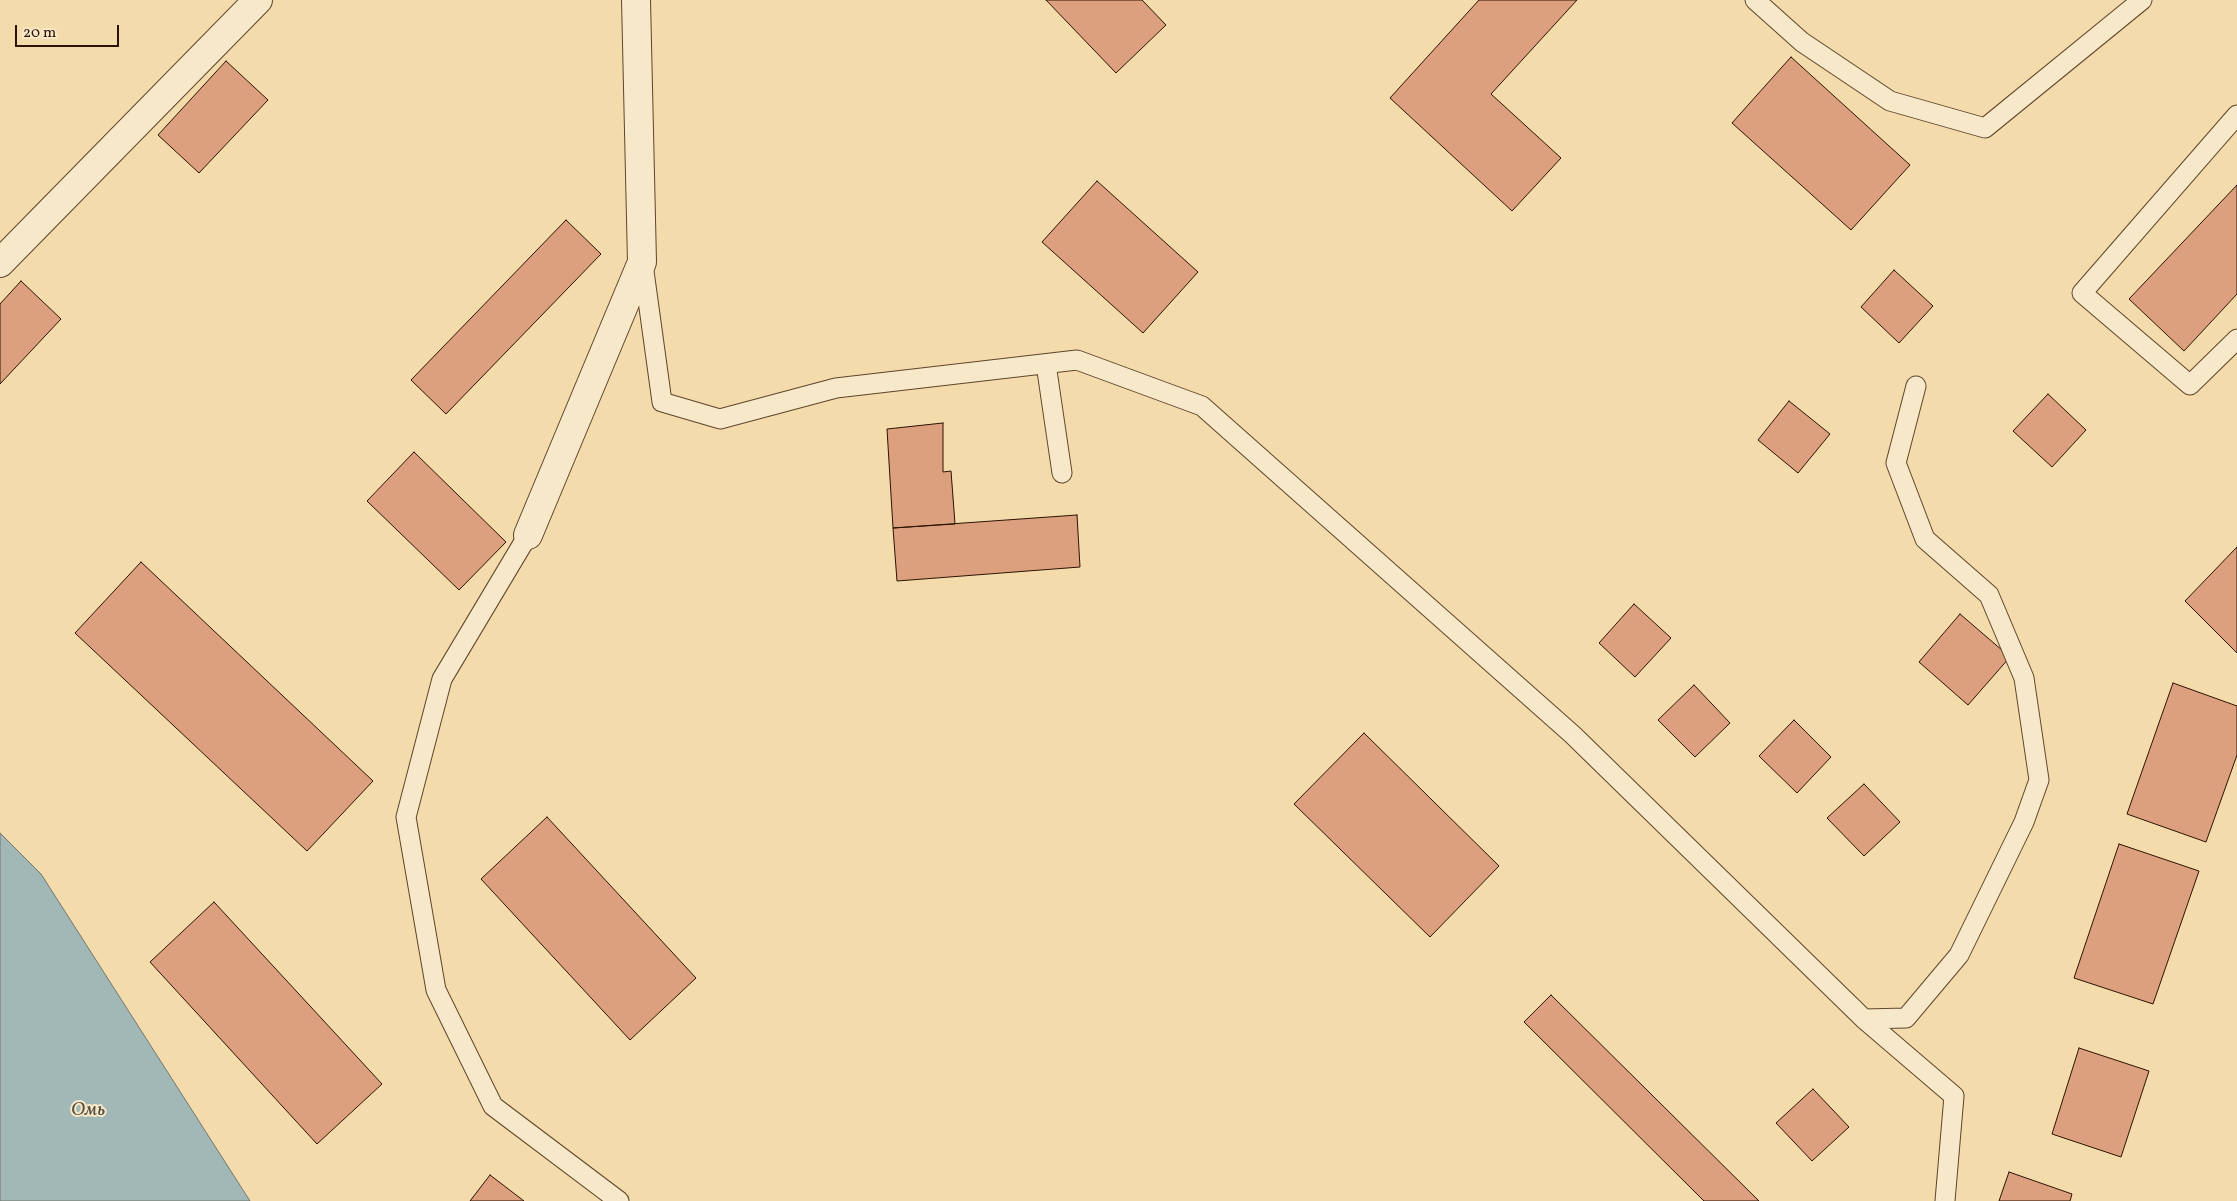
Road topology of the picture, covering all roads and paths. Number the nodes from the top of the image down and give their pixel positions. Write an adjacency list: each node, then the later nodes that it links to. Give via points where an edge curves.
1 (258, 0): 7 (street)
2 (636, 0): 6 (street)
3 (1755, 0): 4 (lane, via 1802,42 1890,101 1985,128)
4 (2142, 0)
5 (2237, 115): 8 (lane, via 2082,293 2190,385)
6 (642, 262): 9 (lane, via 662,402 720,419 836,388); 12 (street)
7 (0, 263)
8 (2237, 338)
9 (1046, 364): 11 (lane); 13 (lane, via 1077,360 1202,406 1573,735)
10 (1916, 386): 13 (lane, via 1896,463 1925,539 1989,595 2024,678 2039,780 2024,822 1959,955 1906,1018)
11 (1062, 473)
12 (528, 535): 14 (lane, via 442,679 406,817 436,990 493,1106)
13 (1864, 1019): 15 (lane, via 1954,1096)
14 (619, 1201)
15 (1944, 1201)

